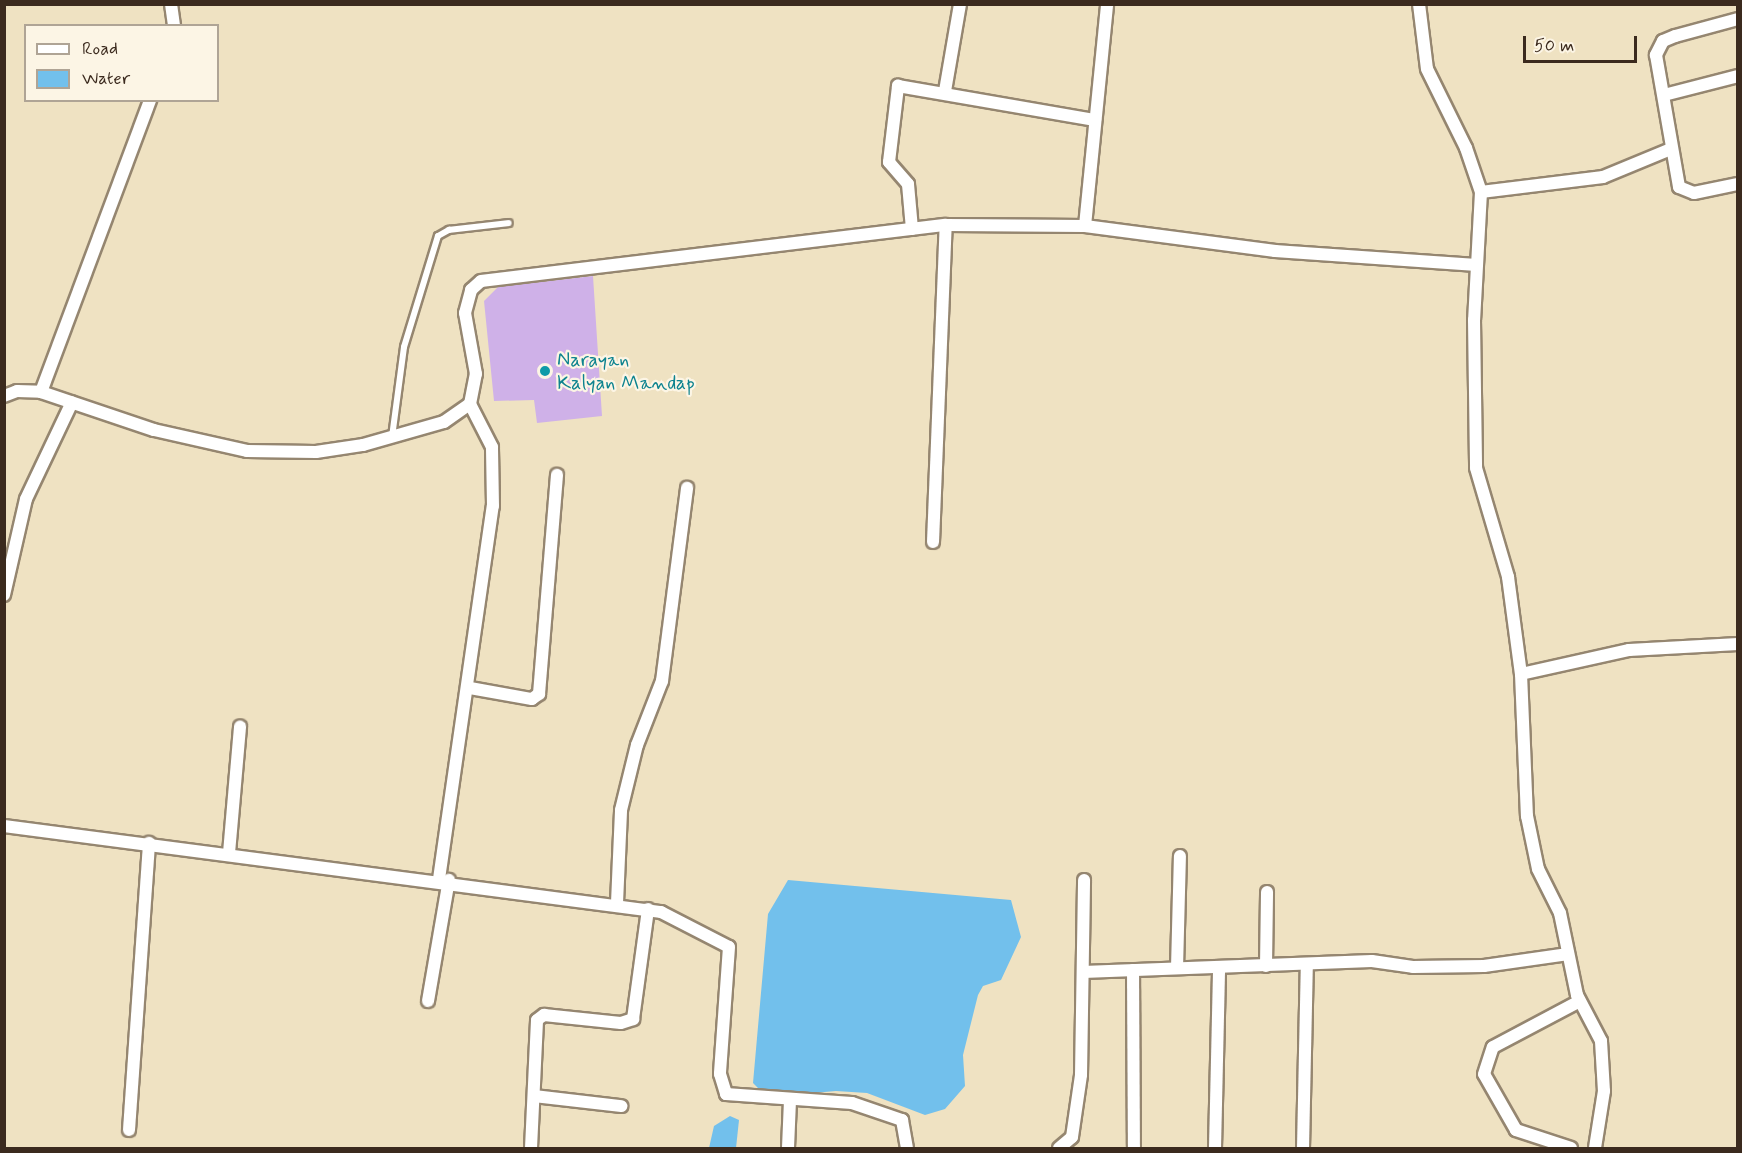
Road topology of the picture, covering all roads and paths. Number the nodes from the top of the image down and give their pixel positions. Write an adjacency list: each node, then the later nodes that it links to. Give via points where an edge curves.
1 (171, 4): 6 (street)
2 (960, 4): 8 (street)
3 (1107, 4): 11 (street)
4 (1419, 4): 14 (street, via 1427,69 1466,147)
5 (1737, 19): 9 (street, via 1664,41 1656,55)
6 (174, 24)
7 (1737, 76): 9 (street)
8 (945, 91): 11 (street); 18 (street, via 902,83 896,91 889,162 908,184)
9 (1664, 95): 12 (street)
10 (149, 102): 20 (street)
11 (1095, 120): 17 (street)
12 (1671, 149): 13 (street, via 1675,179 1685,192); 14 (street, via 1603,177)
13 (1737, 184)
14 (1480, 192): 19 (street)
15 (509, 223): 24 (lane, via 449,230 438,236 404,347)
16 (946, 225): 17 (street); 18 (street); 27 (street)
17 (1085, 226): 19 (street, via 1286,252)
18 (912, 229): 23 (street, via 481,281 471,290 465,313 476,374)
19 (1477, 265): 30 (street, via 1476,468 1508,578)
20 (41, 392): 21 (street, via 17,391); 22 (street)
21 (4, 396)
22 (72, 402): 24 (street, via 154,430 247,451 316,452); 28 (street, via 26,499)
23 (470, 404): 24 (street, via 444,422); 31 (street, via 492,447 494,471)
24 (392, 437)
25 (557, 475): 31 (street, via 538,694 532,699)
26 (687, 488): 40 (street, via 662,681 637,745 621,810)
27 (933, 542)
28 (4, 595)
29 (1737, 644): 30 (street, via 1629,650)
30 (1521, 674): 42 (street, via 1527,816 1542,881 1560,913)
31 (470, 688): 37 (street)
32 (240, 726): 35 (street)
33 (4, 826): 34 (street)
34 (149, 843): 35 (street); 54 (street)
35 (229, 853): 37 (street)
36 (1180, 856): 46 (street)
37 (444, 879): 40 (street); 49 (street)
38 (1084, 879): 48 (street)
39 (1267, 892): 44 (street)
40 (617, 903): 41 (street)
41 (648, 909): 51 (street, via 633,1019 621,1023 544,1015 537,1020); 52 (street, via 729,947 720,1074 726,1094)
42 (1568, 954): 43 (street, via 1484,966); 50 (street)
43 (1307, 964): 44 (street); 56 (street)
44 (1266, 966): 45 (street)
45 (1220, 967): 46 (street); 61 (street)
46 (1177, 968): 47 (street)
47 (1133, 970): 48 (street); 55 (street)
48 (1083, 972): 60 (street, via 1076,1125 1072,1137)
49 (428, 1001)
50 (1580, 1001): 62 (street, via 1493,1047 1484,1074 1516,1130); 63 (street, via 1601,1041 1605,1067)
51 (534, 1096): 53 (street); 57 (street)
52 (790, 1100): 58 (street); 59 (street, via 834,1099 894,1117 906,1124)
53 (621, 1106)
54 (129, 1130)
55 (1134, 1147)
56 (1303, 1148)
57 (531, 1149)
58 (788, 1149)
59 (907, 1149)
60 (1059, 1149)
61 (1215, 1149)
62 (1571, 1149)
63 (1595, 1149)

